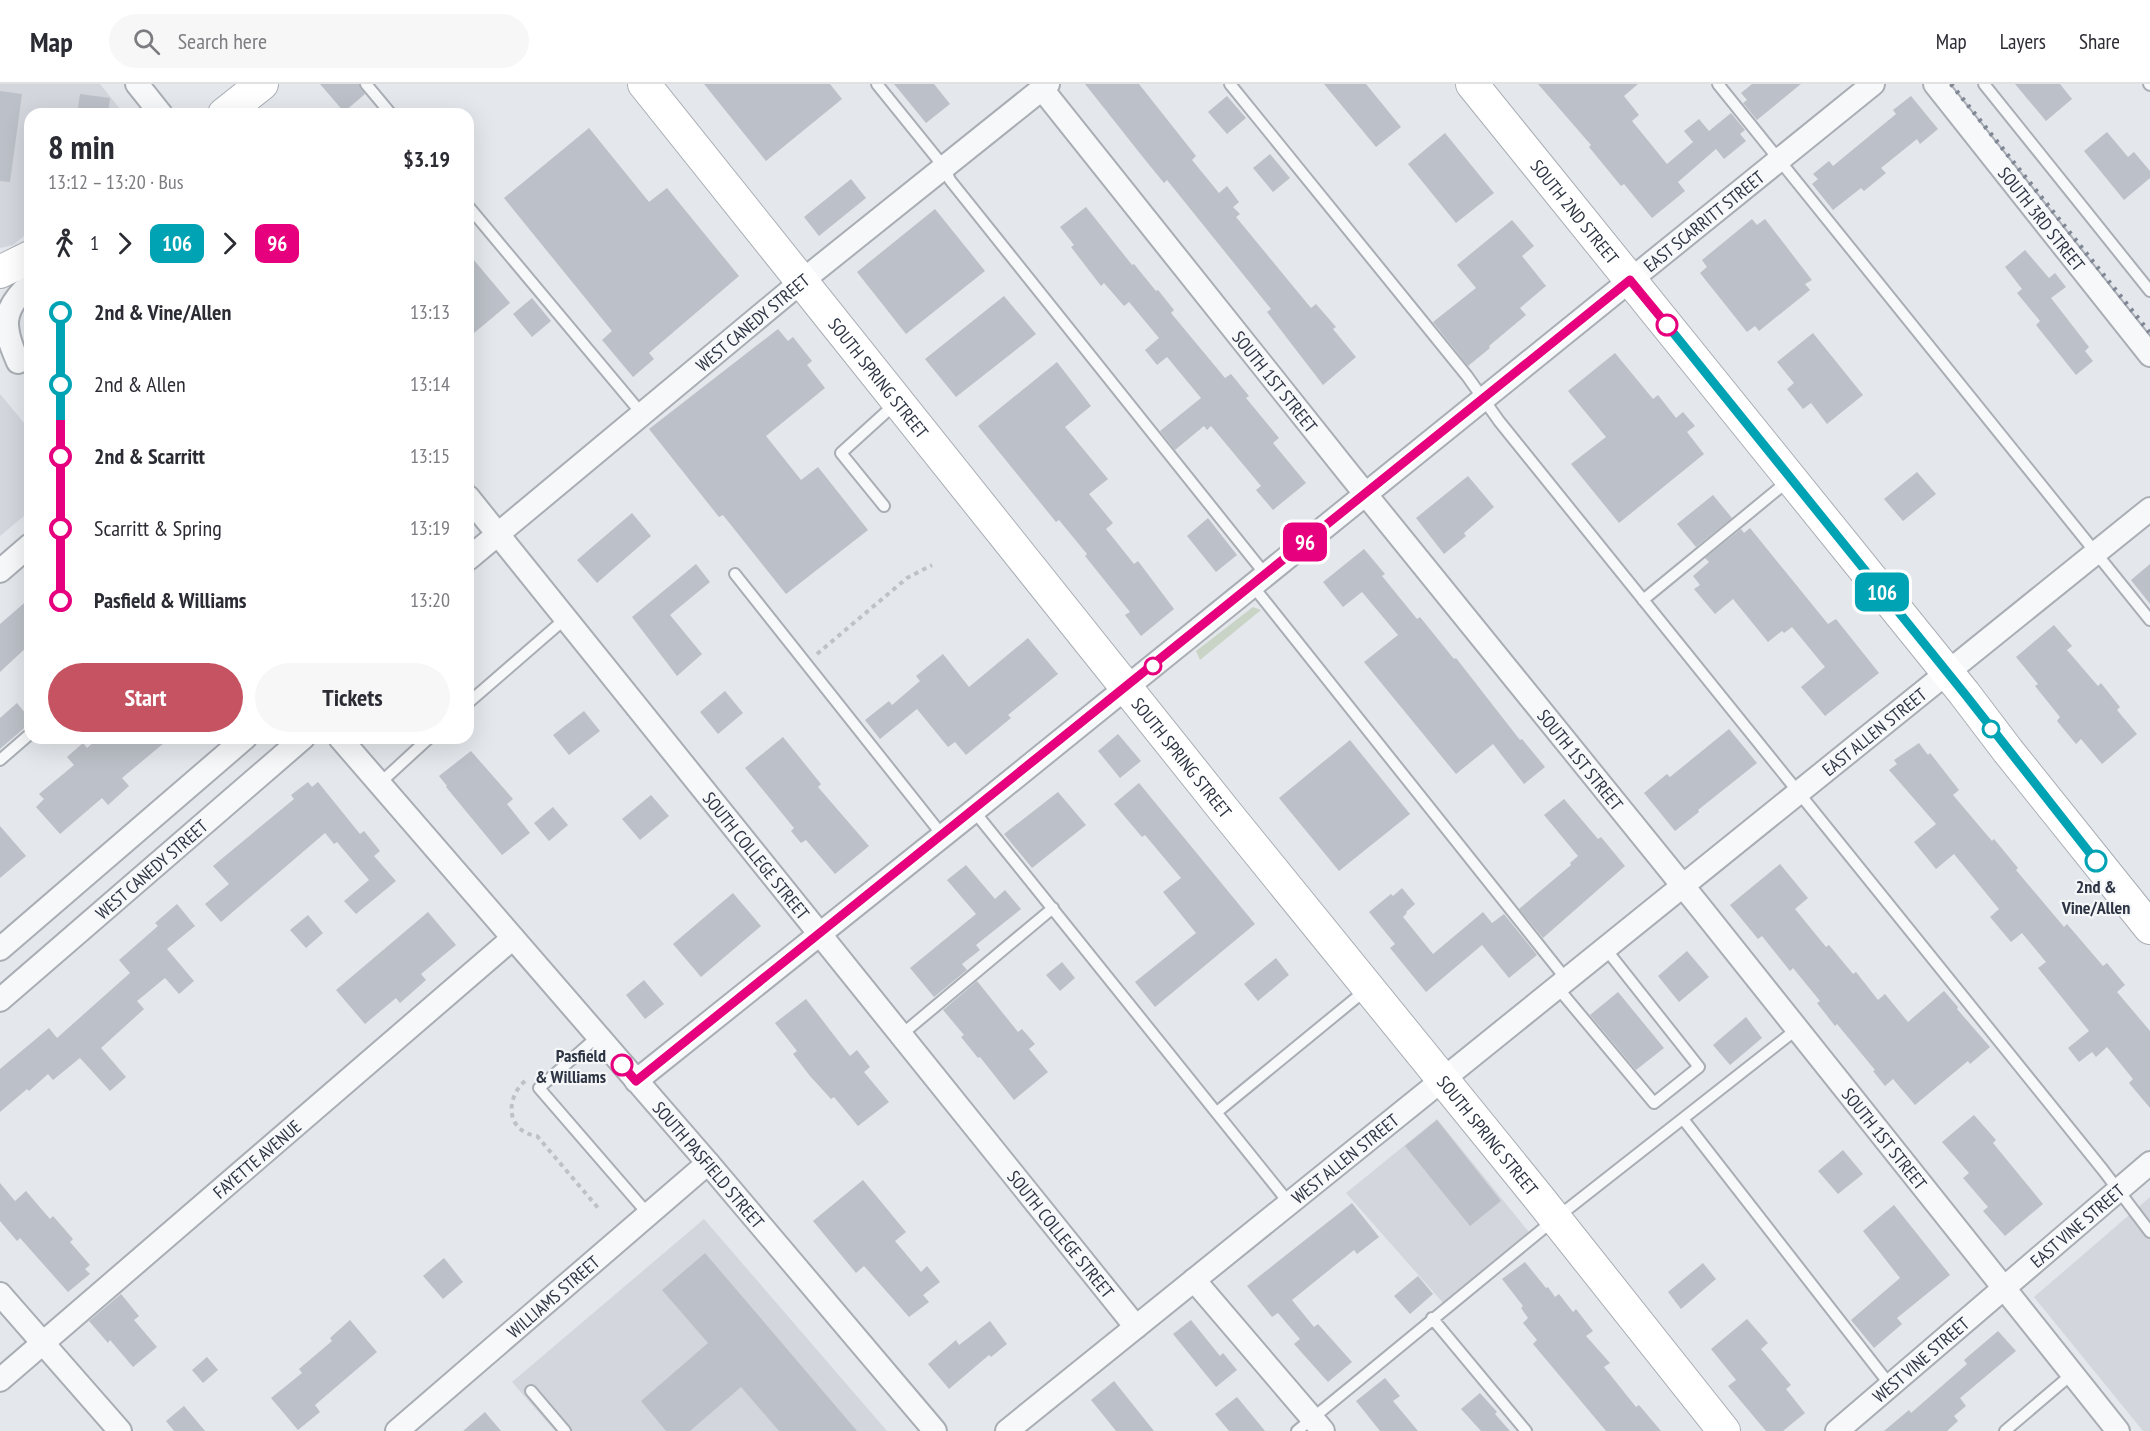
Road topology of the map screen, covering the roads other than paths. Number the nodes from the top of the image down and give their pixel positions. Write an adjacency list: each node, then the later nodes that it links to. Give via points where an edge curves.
1 (137, 84): 13 (street)
2 (262, 84): 14 (street)
3 (366, 84): 15 (lane)
4 (644, 84): 22 (street, SOUTH SPRING STREET)
5 (877, 84): 17 (lane)
6 (1230, 84): 28 (lane)
7 (1472, 84): 21 (street, SOUTH 2ND STREET)
8 (1718, 84): 16 (lane)
9 (1873, 84): 16 (street, EAST SCARRITT STREET)
10 (1935, 84): 26 (street, SOUTH 3RD STREET)
11 (1984, 84): 24 (lane)
12 (1045, 86): 17 (street, WEST CANEDY STREET); 32 (street, SOUTH 1ST STREET)
13 (156, 108)
14 (232, 108)
15 (386, 108)
16 (1778, 159): 21 (street, EAST SCARRITT STREET); 39 (lane)
17 (944, 167): 22 (street, WEST CANEDY STREET); 42 (lane, via 950,180)
18 (474, 213): 30 (lane)
19 (24, 260): 20 (street)
20 (0, 272)
21 (1630, 280): 28 (street, EAST SCARRITT STREET); 31 (street, SOUTH 2ND STREET)
22 (802, 281): 29 (street, SOUTH SPRING STREET); 30 (street, WEST CANEDY STREET)
23 (24, 290): 27 (street, via 11,304 5,325)
24 (2150, 291)
25 (0, 348): 27 (street)
26 (2150, 355)
27 (24, 369)
28 (1482, 398): 32 (street, EAST SCARRITT STREET); 43 (lane)
29 (898, 402): 34 (lane, via 841,453); 47 (street, SOUTH SPRING STREET)
30 (642, 414): 36 (street, WEST CANEDY STREET)
31 (1791, 478): 43 (lane); 46 (street, SOUTH 2ND STREET)
32 (1365, 493): 42 (street, EAST SCARRITT STREET); 59 (street, SOUTH 1ST STREET)
33 (474, 504): 36 (street, SOUTH COLLEGE STREET)
34 (884, 506)
35 (2150, 509): 39 (street, EAST ALLEN STREET)
36 (498, 534): 38 (street, WEST CANEDY STREET); 44 (street, SOUTH COLLEGE STREET)
37 (24, 550): 40 (street)
38 (474, 554)
39 (2096, 554): 45 (lane); 46 (street, EAST ALLEN STREET)
40 (0, 571)
41 (735, 574): 58 (lane)
42 (1259, 580): 47 (street, EAST SCARRITT STREET); 66 (lane)
43 (1643, 600): 56 (lane)
44 (566, 618): 48 (lane); 62 (street, SOUTH COLLEGE STREET)
45 (2150, 620)
46 (1947, 672): 56 (street, EAST ALLEN STREET); 61 (street, SOUTH 2ND STREET)
47 (1127, 687): 57 (street, EAST SCARRITT STREET); 67 (street, SOUTH SPRING STREET)
48 (474, 698)
49 (24, 739): 54 (lane)
50 (238, 744): 65 (street)
51 (296, 744): 68 (street, WEST CANEDY STREET)
52 (345, 744): 55 (street, SOUTH PASFIELD STREET)
53 (422, 744): 55 (lane)
54 (0, 760)
55 (380, 783): 63 (street, SOUTH PASFIELD STREET)
56 (1798, 792): 59 (street, EAST ALLEN STREET); 78 (lane)
57 (974, 811): 58 (street, EAST SCARRITT STREET); 60 (lane)
58 (943, 836): 62 (street, EAST SCARRITT STREET)
59 (1682, 885): 64 (street, WEST ALLEN STREET); 69 (street, SOUTH 1ST STREET)
60 (1053, 908): 70 (lane); 74 (lane)
61 (2150, 928)
62 (820, 934): 70 (street, SOUTH COLLEGE STREET); 73 (street, EAST SCARRITT STREET)
63 (513, 938): 71 (street, SOUTH PASFIELD STREET); 88 (street, FAYETTE AVENUE)
64 (1605, 948): 66 (street, WEST ALLEN STREET); 66 (lane, via 1699,1067 1654,1102)
65 (0, 949)
66 (1562, 983): 72 (street, WEST ALLEN STREET)
67 (1368, 988): 72 (street, SOUTH SPRING STREET); 74 (lane)
68 (0, 1000)
69 (1797, 1029): 75 (lane); 84 (street, SOUTH 1ST STREET)
70 (901, 1035): 87 (street, SOUTH COLLEGE STREET)
71 (597, 1037): 73 (street, SOUTH PASFIELD STREET); 80 (lane, via 539,1088)
72 (1442, 1079): 79 (street, WEST ALLEN STREET); 81 (street, SOUTH SPRING STREET)
73 (636, 1081): 76 (street, SOUTH PASFIELD STREET)
74 (1217, 1112): 79 (lane)
75 (1683, 1119): 81 (lane); 91 (lane)
76 (708, 1163): 80 (street, WILLIAMS STREET); 97 (street, SOUTH PASFIELD STREET)
77 (2150, 1163): 78 (street, EAST VINE STREET)
78 (2118, 1190): 82 (lane); 84 (street, EAST VINE STREET)
79 (1289, 1203): 83 (street, WEST ALLEN STREET)
80 (648, 1214): 95 (street, WILLIAMS STREET)
81 (1555, 1219): 86 (lane); 100 (street, SOUTH SPRING STREET)
82 (2150, 1232)
83 (1194, 1280): 87 (street, WEST ALLEN STREET); 93 (street)
84 (2004, 1287): 89 (street, SOUTH 1ST STREET); 91 (street, WEST VINE STREET)
85 (0, 1294): 88 (street)
86 (1432, 1318): 93 (lane); 99 (lane)
87 (1136, 1327): 98 (street, WEST ALLEN STREET)
88 (42, 1343): 90 (street, FAYETTE AVENUE); 94 (street)
89 (2072, 1374): 102 (lane); 103 (street, SOUTH 1ST STREET)
90 (0, 1380)
91 (1890, 1385): 101 (street, WEST VINE STREET)
92 (531, 1391): 96 (lane)
93 (1311, 1427)
94 (120, 1431)
95 (397, 1431)
96 (565, 1431)
97 (935, 1431)
98 (1007, 1431)
99 (1526, 1431)
100 (1724, 1431)
101 (1837, 1431)
102 (2004, 1431)
103 (2118, 1431)

